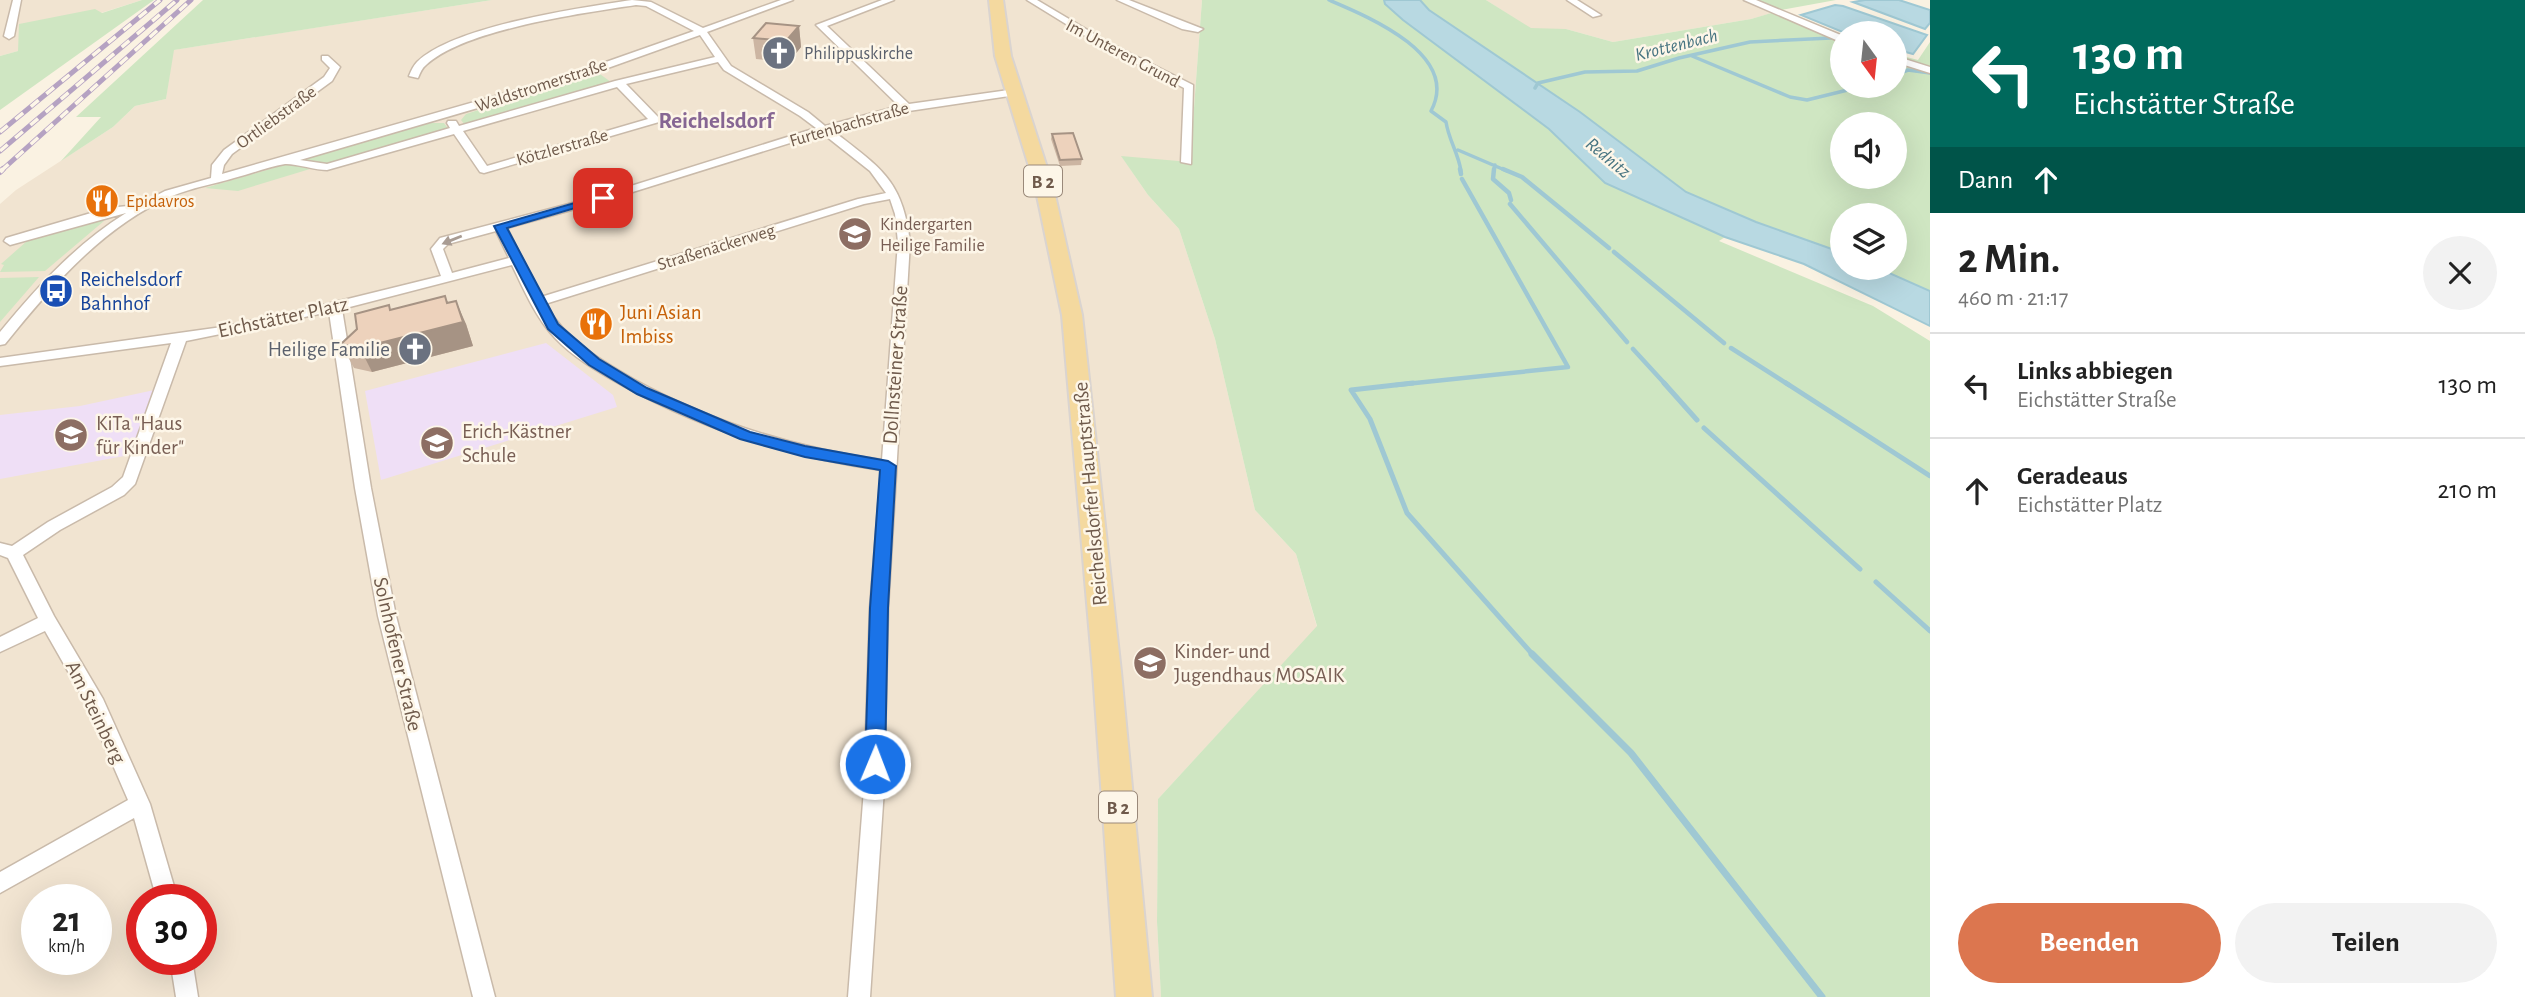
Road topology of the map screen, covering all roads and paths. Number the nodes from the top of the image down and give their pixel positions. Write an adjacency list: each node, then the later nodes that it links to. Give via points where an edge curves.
1 (17, 0): 13 (street)
2 (789, 0): 11 (street, Waldstromerstraße)
3 (890, 0): 21 (street, via 821,25)
4 (996, 0): 20 (main road, Reichelsdorfer Hauptstraße / B 2, via 1003,56)
5 (1031, 0): 26 (street, Im Unteren Grund, via 1189,88)
6 (1121, 0): 10 (street)
7 (1571, 0): 9 (street)
8 (1748, 0): 12 (street)
9 (1596, 15)
10 (1198, 29)
11 (702, 31): 15 (street); 18 (street, via 643,2 590,9 469,38 427,59); 22 (street, Waldstromerstraße)
12 (1830, 35)
13 (9, 36)
14 (325, 58): 27 (street, Ortliebstraße, via 335,67 328,79 228,152 218,165)
15 (719, 59): 19 (street, Waldstromerstraße); 23 (street)
16 (1908, 63): 17 (street)
17 (1930, 70)
18 (414, 76)
19 (619, 83): 24 (street, Waldstromerstraße); 24 (street, Kötzlerstraße, via 654,120 484,170)
20 (1016, 92): 21 (street, Furtenbachstraße); 50 (main road, Reichelsdorfer Hauptstraße / B 2, via 1049,208 1072,315)
21 (906, 107): 23 (street, Furtenbachstraße)
22 (447, 115): 24 (street, Kötzlerstraße); 25 (street, Waldstromerstraße)
23 (823, 128): 28 (street, via 874,169); 30 (street, Furtenbachstraße, via 641,187)
24 (457, 130): 25 (street, Waldstromerstraße, via 327,167)
25 (289, 160): 27 (street, Waldstromerstraße)
26 (1187, 162)
27 (216, 180): 29 (street, Waldstromerstraße, via 169,193)
28 (894, 195): 34 (street, Straßenäckerweg); 39 (street, Dollnsteiner Straße, via 904,242)
29 (138, 208): 31 (street, Waldstromerstraße); 37 (street, Waldstromerstraße, via 55,274)
30 (500, 226): 32 (street); 33 (street, Furtenbachstraße, one-way to 33, via 444,240 437,249)
31 (9, 241)
32 (517, 260): 33 (street, Eichstätter Platz); 34 (street)
33 (448, 279): 35 (street, Eichstätter Platz)
34 (538, 302): 39 (street, via 552,326 576,349 642,391 746,436)
35 (335, 307): 36 (street, Eichstätter Platz); 48 (street, Solnhofener Straße, via 387,616)
36 (180, 338): 38 (street, Eichstätter Platz); 40 (street, via 130,480 118,491)
37 (0, 341)
38 (0, 362)
39 (888, 466): 49 (street, Dollnsteiner Straße, via 874,789)
40 (7, 551): 41 (street, Am Steinberg)
41 (48, 621): 42 (street); 43 (street, Am Steinberg, via 94,699)
42 (0, 645)
43 (140, 804): 44 (street); 45 (street, Am Steinberg)
44 (0, 883)
45 (163, 884)
46 (184, 975): 47 (street)
47 (187, 997)
48 (484, 997)
49 (859, 997)
50 (1134, 997)

